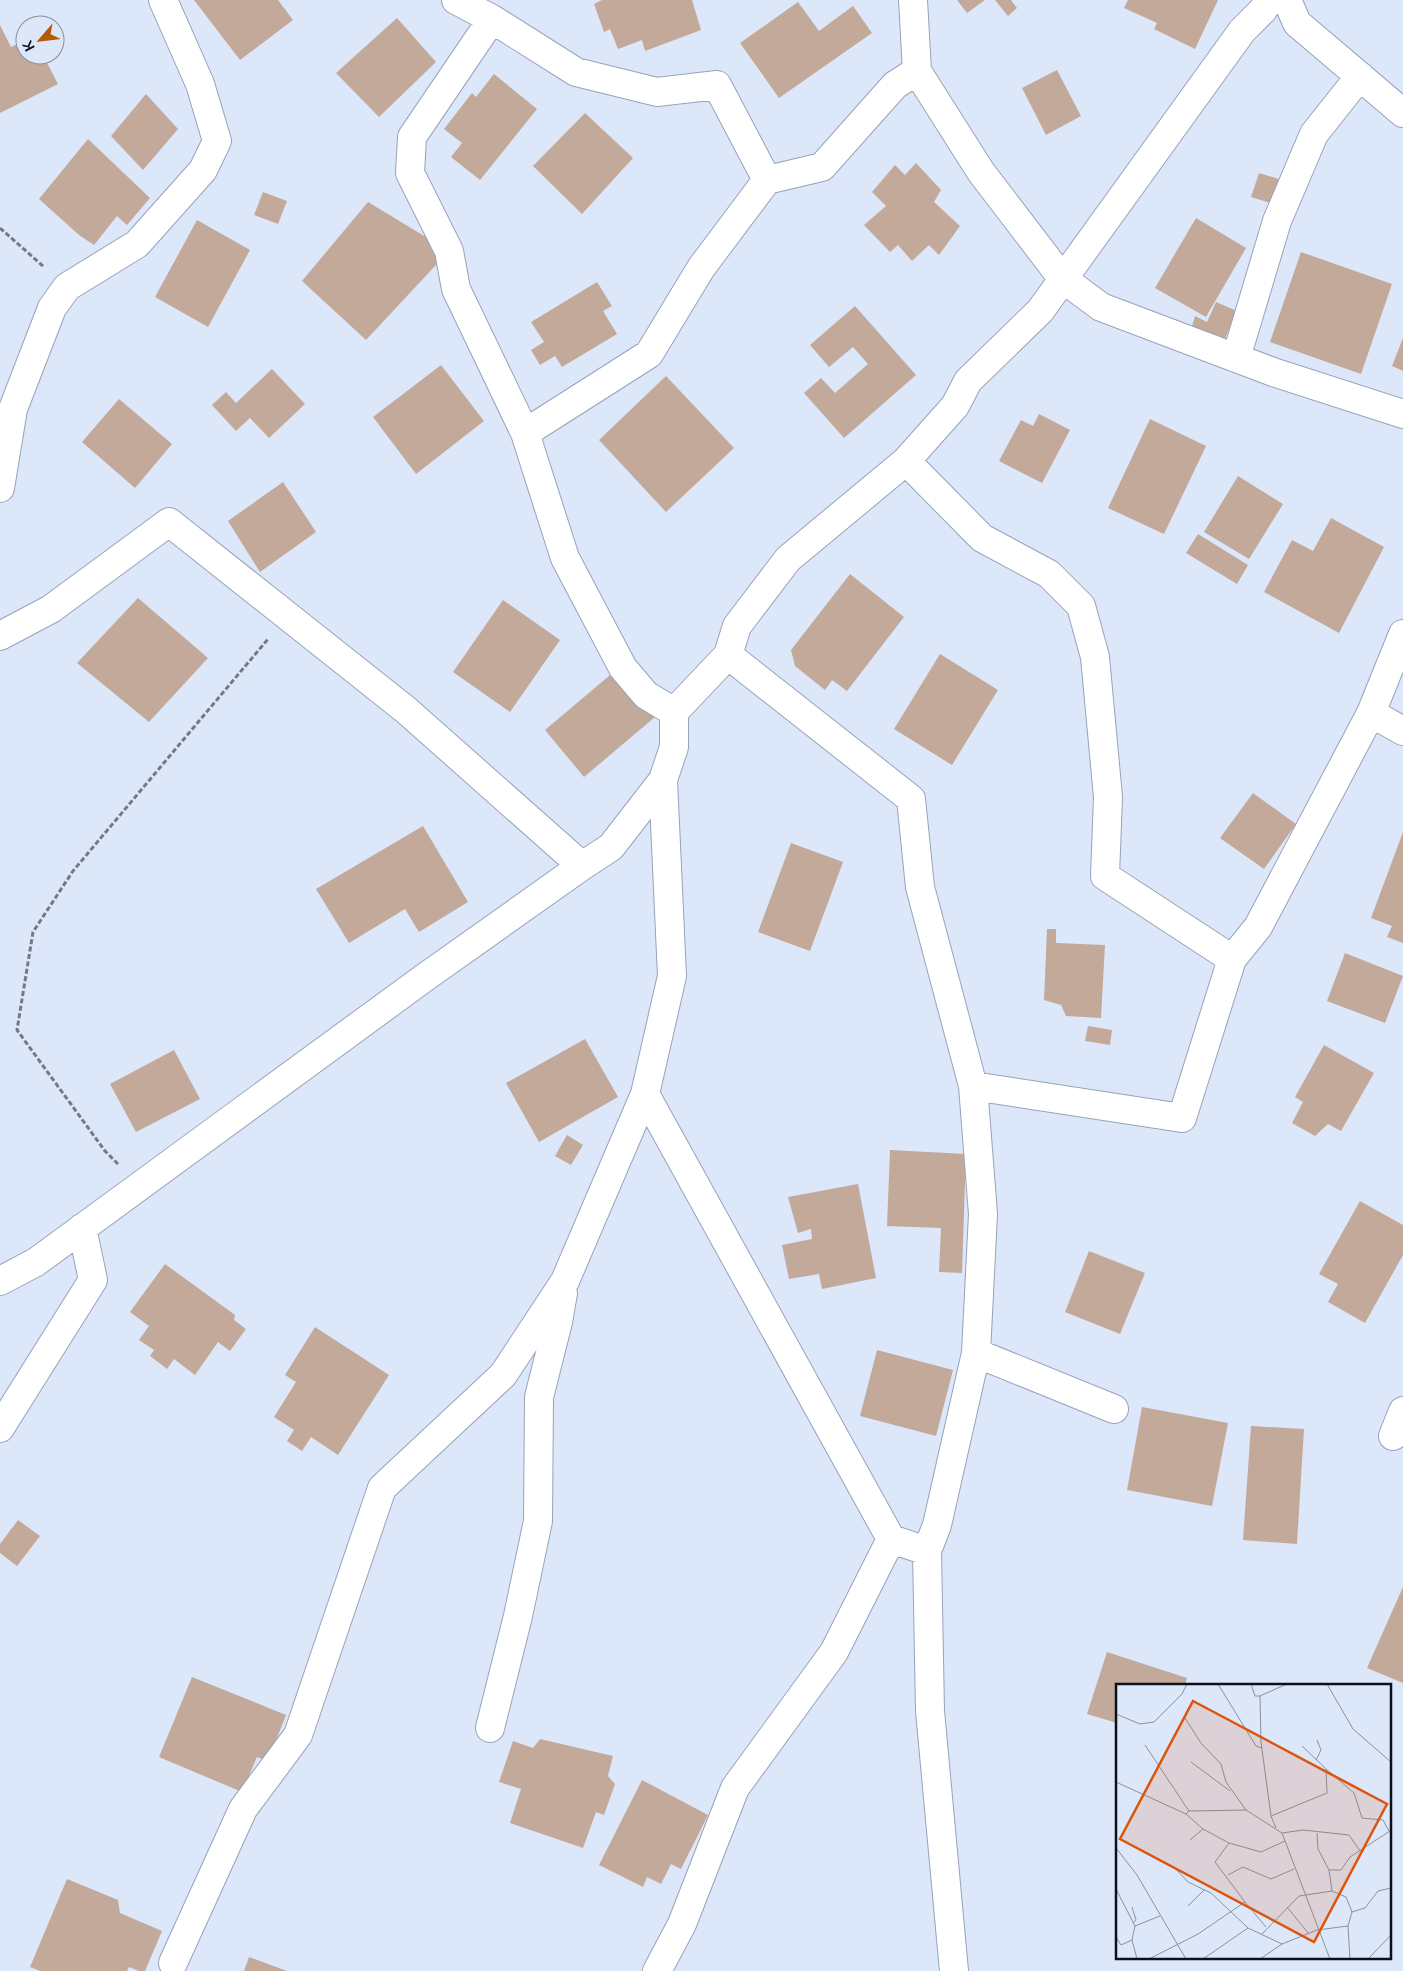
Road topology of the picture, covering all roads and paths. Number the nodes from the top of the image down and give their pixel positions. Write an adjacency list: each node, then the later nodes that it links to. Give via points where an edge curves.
1 (163, 0): 13 (street, via 200,84 217,141 203,170 137,244)
2 (456, 0): 6 (street)
3 (913, 0): 7 (street)
4 (1269, 0): 12 (street, via 1242,31)
5 (1287, 0): 8 (street, via 1297,23)
6 (492, 19): 10 (street, via 576,72 656,92 717,85); 16 (street, via 412,138 410,173 449,251 456,289)
7 (917, 71): 10 (street, via 895,85 822,167); 12 (street, via 982,172)
8 (1360, 76): 9 (street); 14 (street, via 1314,134 1277,221)
9 (1403, 113)
10 (767, 180): 16 (street, via 701,268 649,354)
11 (0, 228): 13 (path)
12 (1062, 278): 14 (street, via 1101,307); 17 (street, via 1040,311 968,381 955,406)
13 (67, 287): 18 (street, via 52,308 13,409)
14 (1236, 358): 15 (street)
15 (1403, 414)
16 (525, 433): 23 (street, via 565,558 623,668 646,695)
17 (906, 462): 22 (street, via 788,559 737,626); 28 (street, via 982,538 1049,574 1081,606 1095,657 1108,797 1105,876)
18 (0, 488)
19 (287, 616): 21 (street, via 169,522 51,609); 27 (street, via 406,710); 31 (path, via 73,871 32,932 17,1030 105,1151)
20 (1403, 634): 24 (street)
21 (0, 636)
22 (728, 654): 23 (street); 29 (street, via 910,799 920,887)
23 (674, 712): 26 (street, via 674,747)
24 (1371, 713): 25 (street); 28 (street, via 1258,927)
25 (1403, 731)
26 (663, 780): 27 (street, via 611,847); 30 (street, via 672,976)
27 (582, 866): 31 (street)
28 (1232, 959): 29 (street, via 1182,1118)
29 (974, 1086): 35 (street, via 983,1214)
30 (645, 1094): 34 (street); 38 (street)
31 (141, 1185): 32 (street)
32 (82, 1228): 33 (street, via 36,1262); 37 (street, via 93,1280)
33 (0, 1281)
34 (565, 1281): 40 (street, via 539,1397 538,1521); 41 (street, via 503,1375 382,1488 298,1735 243,1808)
35 (976, 1353): 36 (street); 39 (street, via 937,1525)
36 (1114, 1409)
37 (0, 1428)
38 (891, 1539): 39 (street); 42 (street, via 834,1652 735,1788 682,1924)
39 (927, 1551): 43 (street, via 930,1711)
40 (490, 1728)
41 (173, 1963)
42 (658, 1971)
43 (954, 1971)

